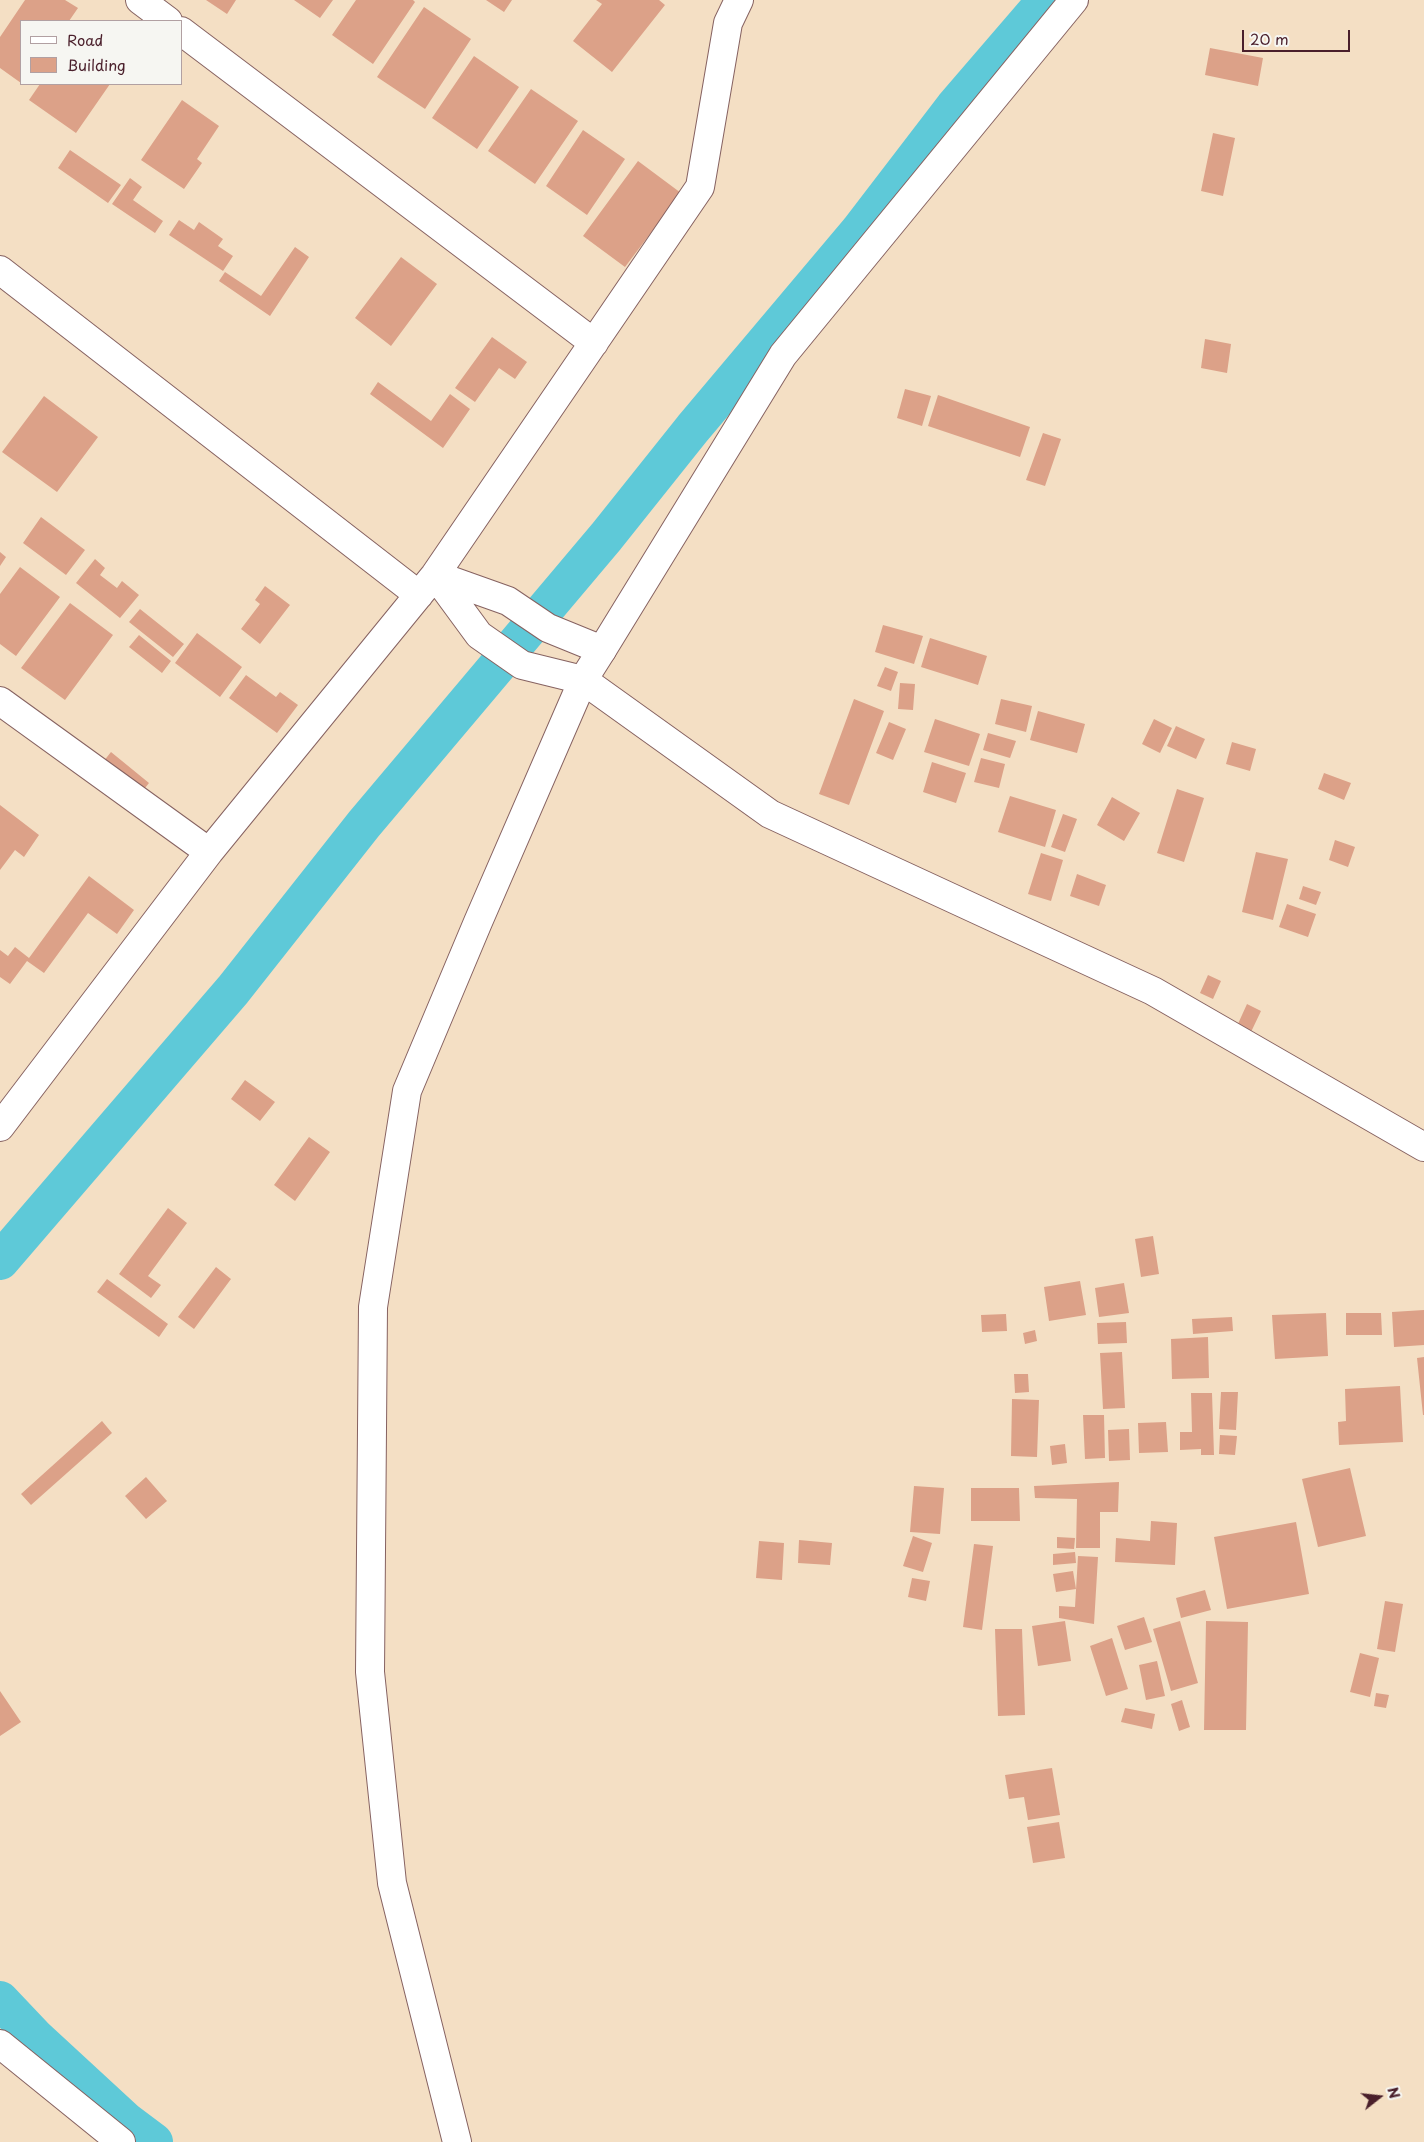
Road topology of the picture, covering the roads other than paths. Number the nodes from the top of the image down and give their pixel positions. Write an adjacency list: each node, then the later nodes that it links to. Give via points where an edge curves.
1 (140, 0): 4 (street)
2 (739, 0): 7 (street, via 728,23 700,187)
3 (1074, 0): 9 (street, via 783,355)
4 (167, 20)
5 (182, 32): 7 (street)
6 (0, 270): 8 (street)
7 (594, 343): 8 (street)
8 (427, 585): 9 (street, via 508,600 548,628); 10 (street, via 479,635 522,666); 12 (street)
9 (602, 650): 10 (street)
10 (583, 680): 14 (street, via 770,814 1153,992); 17 (street, via 407,1091 373,1306 370,1672 392,1883)
11 (0, 701): 12 (street)
12 (209, 852): 13 (street)
13 (0, 1127)
14 (1424, 1147)
15 (0, 2044): 16 (street)
16 (121, 2142)
17 (457, 2142)

